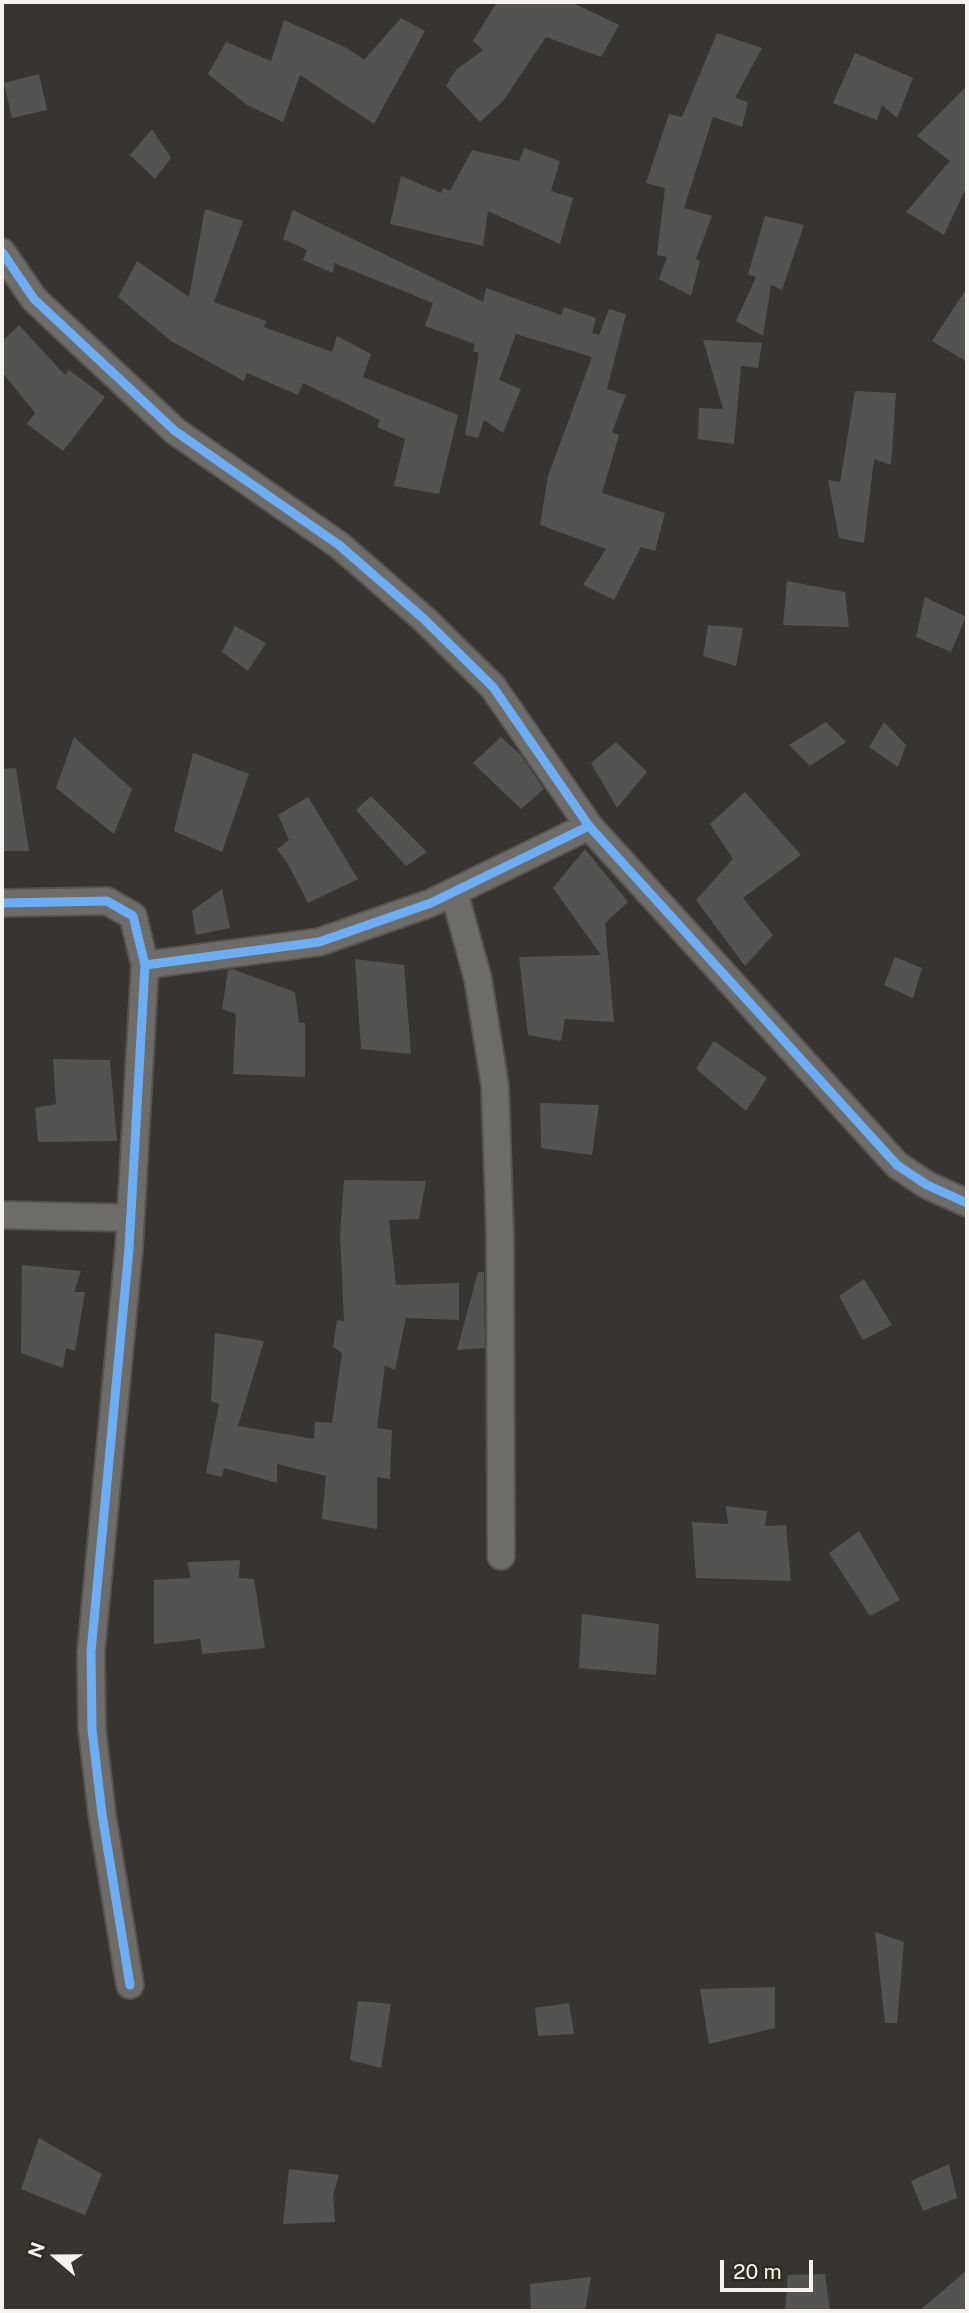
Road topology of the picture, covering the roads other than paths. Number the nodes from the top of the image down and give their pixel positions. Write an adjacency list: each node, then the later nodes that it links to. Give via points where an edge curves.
1 (2, 252): 2 (street, via 34,299 175,431 338,545 425,619 493,687)
2 (589, 826): 3 (street); 6 (street, via 897,1165)
3 (454, 892): 5 (street, via 319,942); 9 (street, via 478,979 495,1086)
4 (2, 903): 5 (street, via 107,901 133,916)
5 (145, 965): 8 (street)
6 (967, 1203)
7 (2, 1215): 8 (street)
8 (130, 1218): 10 (street, via 91,1652 92,1729)
9 (501, 1556)
10 (130, 1985)

